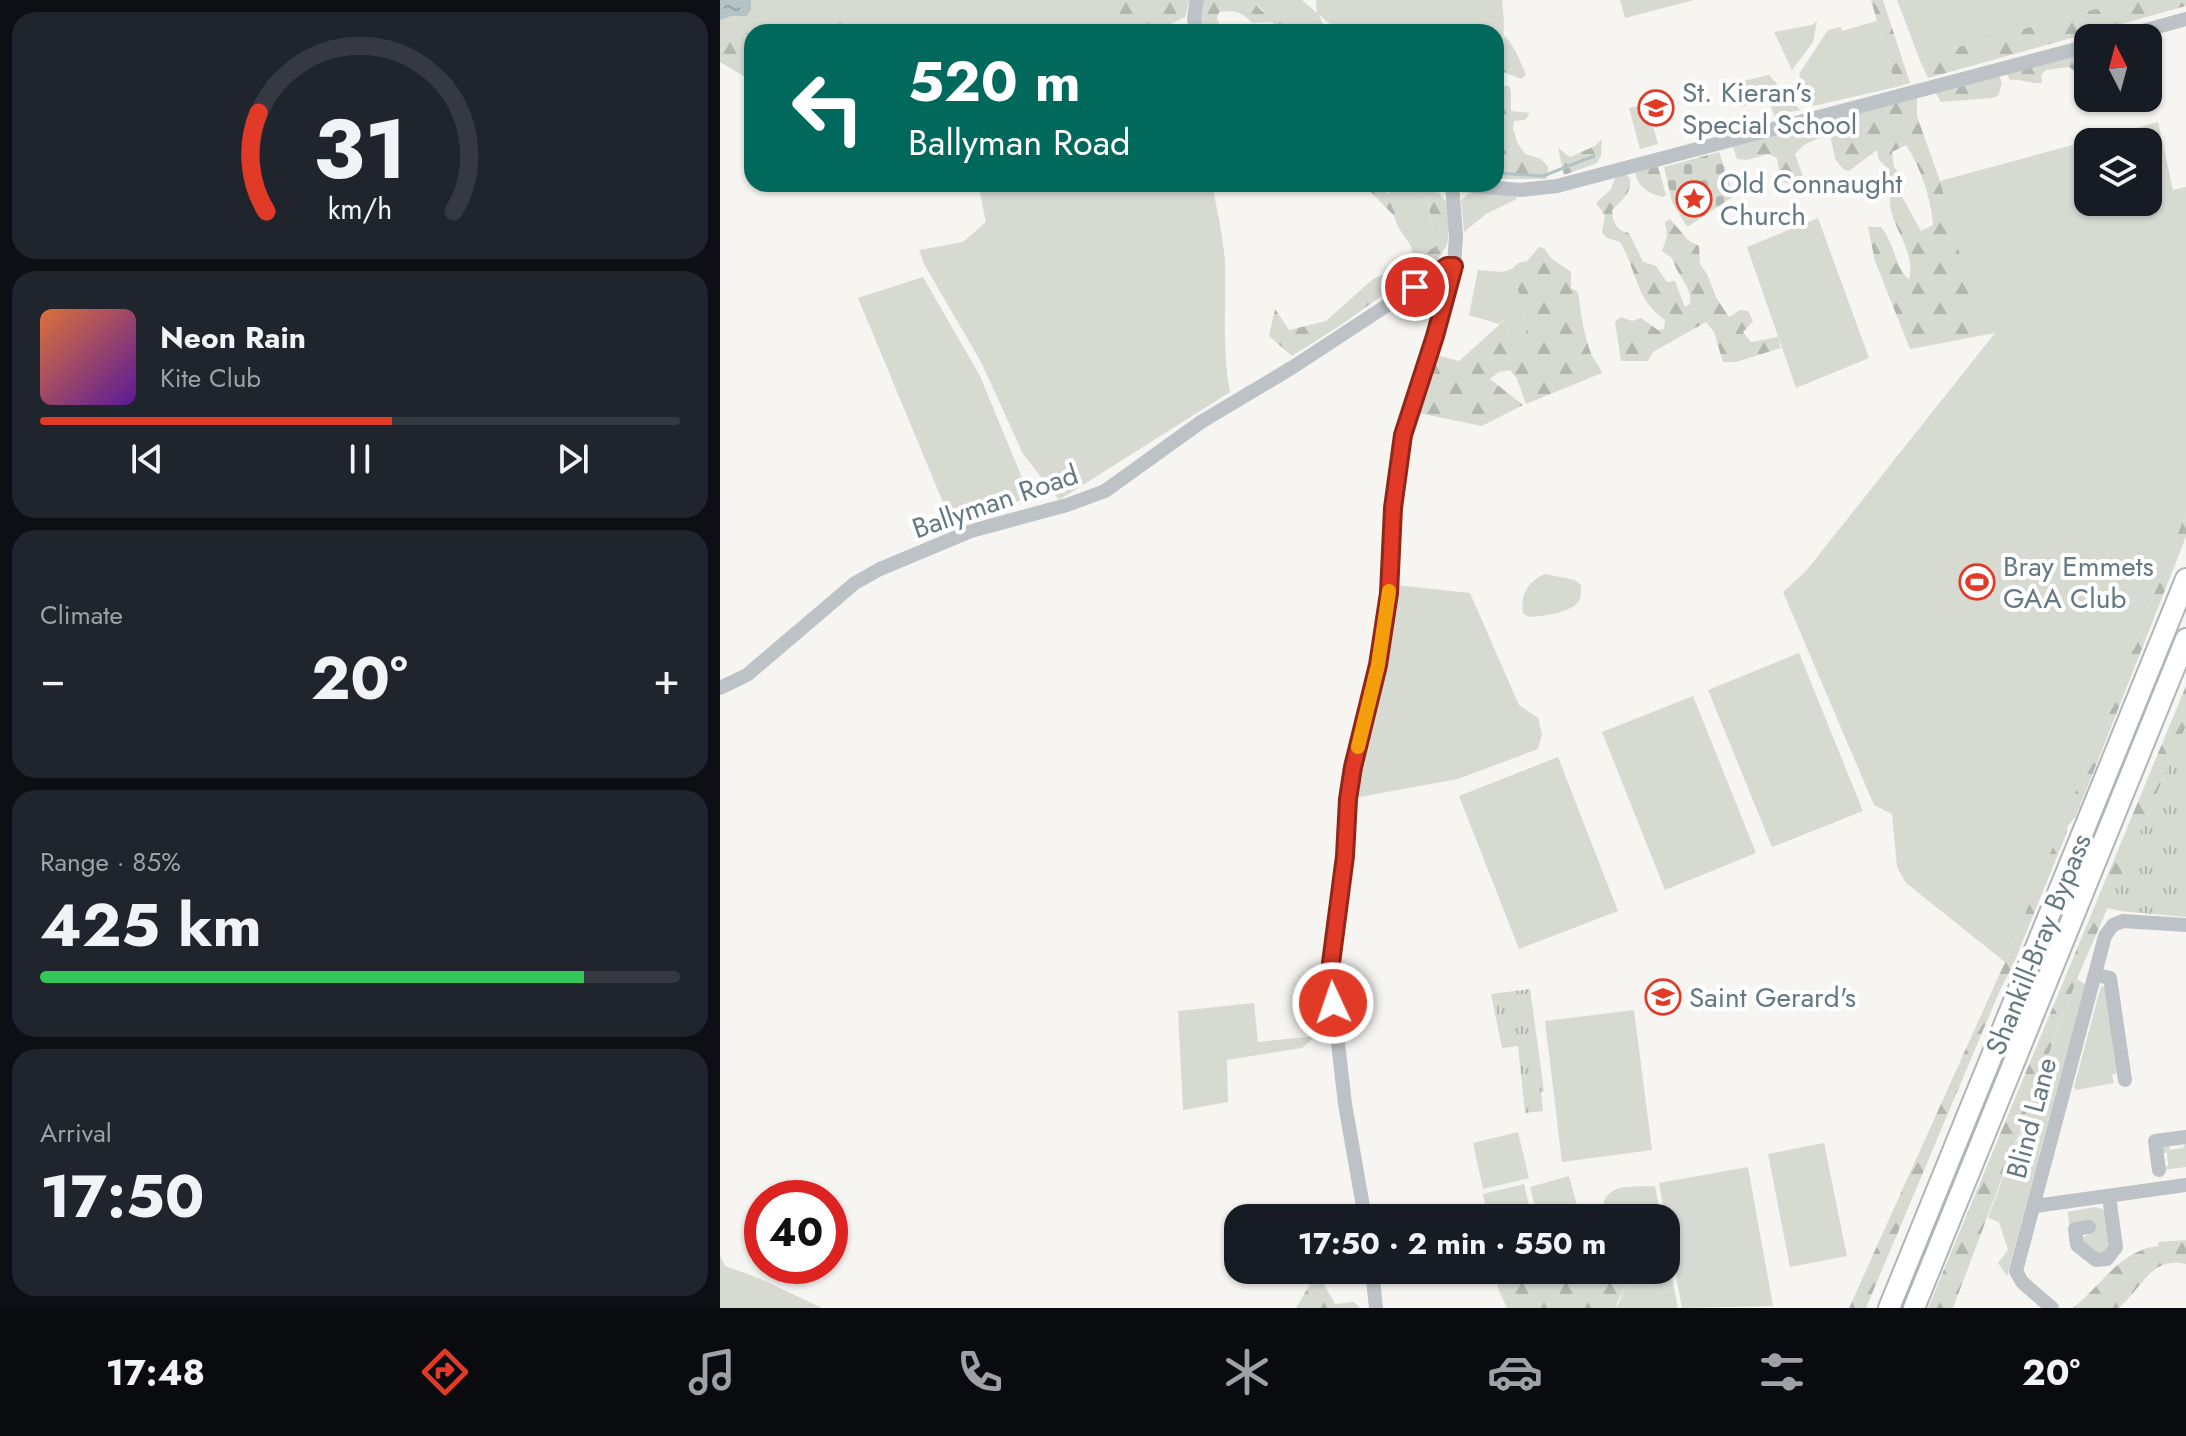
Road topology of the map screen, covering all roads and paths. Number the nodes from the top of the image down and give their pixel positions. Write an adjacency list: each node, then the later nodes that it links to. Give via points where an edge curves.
1 (1197, 0): 3 (street)
2 (2186, 19): 4 (street)
3 (1195, 24)
4 (2162, 26)
5 (2074, 50): 6 (street, via 1557,186)
6 (1504, 189)
7 (1453, 192): 8 (street)
8 (1454, 266): 12 (street, Ballyman Road, via 1201,422 1105,491 971,531 855,583 747,675); 20 (street, via 1403,435 1389,593 1353,767 1331,963 1345,1104)
9 (2186, 572): 10 (highway, Shankill-Bray Bypass)
10 (2182, 587): 25 (highway, Shankill-Bray Bypass)
11 (2186, 639): 26 (highway, Shankill-Bray Bypass)
12 (720, 688)
13 (2186, 925): 14 (street, Blind Lane, via 2123,921 2109,929)
14 (2096, 975): 15 (street, via 2110,978); 21 (street, Blind Lane)
15 (2125, 1080)
16 (2186, 1137): 17 (street, via 2155,1141)
17 (2159, 1170)
18 (2186, 1185): 19 (street)
19 (2109, 1196): 21 (street); 22 (street, via 2116,1247 2107,1259 2096,1260 2077,1245 2075,1229)
20 (1363, 1204)
21 (2035, 1206): 27 (street, Blind Lane, via 2016,1271)
22 (2089, 1227)
23 (1373, 1284): 24 (street)
24 (1376, 1308)
25 (1889, 1308)
26 (1914, 1308)
27 (2052, 1308)

